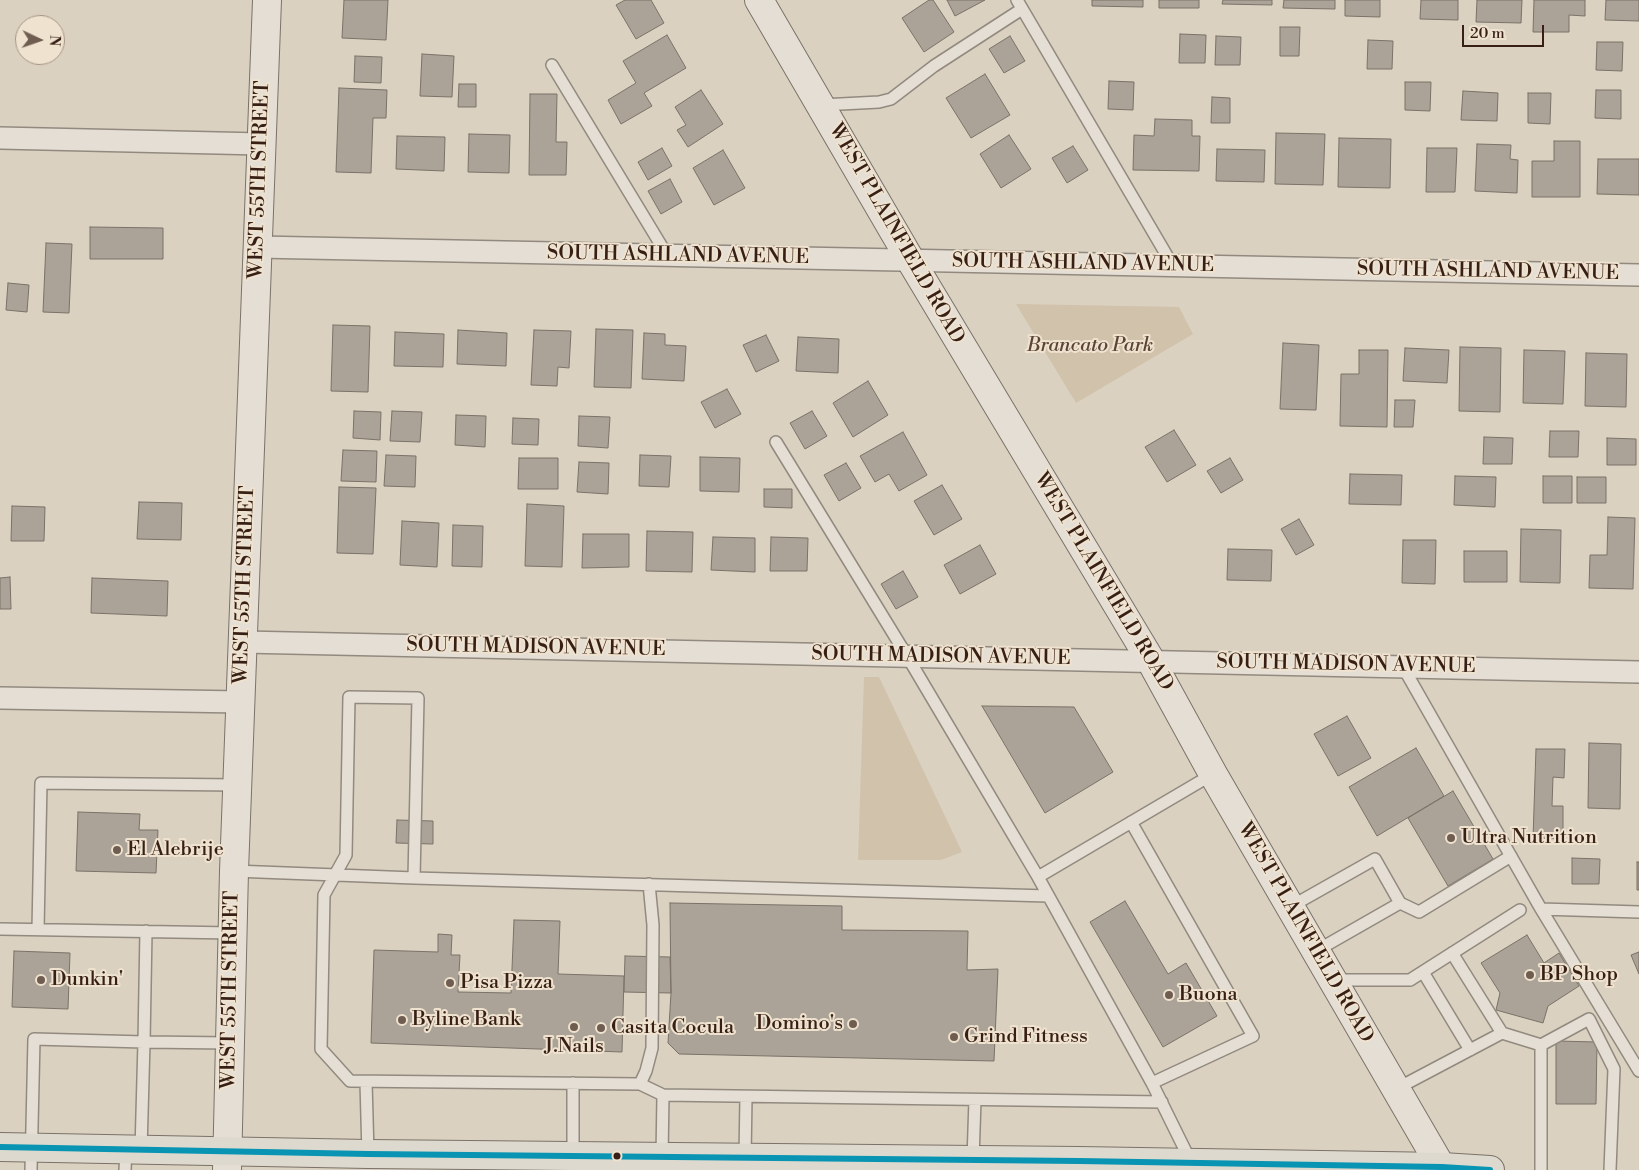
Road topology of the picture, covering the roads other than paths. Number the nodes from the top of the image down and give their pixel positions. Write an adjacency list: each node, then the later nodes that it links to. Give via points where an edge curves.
1 (267, 0): 7 (main road, WEST 55TH STREET)
2 (759, 0): 5 (main road, WEST PLAINFIELD ROAD)
3 (1019, 5): 5 (lane, via 891,99); 11 (lane)
4 (552, 64): 9 (lane)
5 (820, 106): 10 (main road, WEST PLAINFIELD ROAD)
6 (0, 138): 7 (street)
7 (261, 144): 8 (main road, WEST 55TH STREET)
8 (258, 247): 9 (street, SOUTH ASHLAND AVENUE); 14 (main road, WEST 55TH STREET)
9 (667, 255): 10 (street, SOUTH ASHLAND AVENUE)
10 (911, 260): 11 (street, SOUTH ASHLAND AVENUE); 16 (main road, WEST PLAINFIELD ROAD)
11 (1173, 266): 12 (street, SOUTH ASHLAND AVENUE)
12 (1639, 275)
13 (776, 442): 15 (lane)
14 (243, 642): 15 (street, SOUTH MADISON AVENUE); 20 (main road, WEST 55TH STREET)
15 (907, 656): 16 (street, SOUTH MADISON AVENUE); 27 (lane)
16 (1151, 661): 17 (street, SOUTH MADISON AVENUE); 21 (main road, WEST PLAINFIELD ROAD)
17 (1403, 666): 18 (street, SOUTH MADISON AVENUE); 24 (lane)
18 (1639, 672)
19 (0, 698): 20 (street)
20 (241, 702): 22 (main road, WEST 55TH STREET)
21 (1212, 774): 23 (lane); 32 (main road, WEST PLAINFIELD ROAD)
22 (237, 785): 25 (main road, WEST 55TH STREET); 37 (lane, via 41,783)
23 (1131, 822): 27 (lane); 53 (lane, via 1253,1036)
24 (1511, 856): 31 (lane, via 1419,912); 33 (lane)
25 (234, 870): 26 (lane); 39 (main road, WEST 55TH STREET)
26 (336, 874): 28 (lane); 28 (lane, via 346,855 349,697 418,698); 50 (lane, via 324,895 321,1048 350,1081)
27 (1038, 877): 30 (lane)
28 (414, 878): 29 (lane)
29 (648, 884): 30 (lane); 52 (lane, via 653,924 652,1048)
30 (1048, 896): 53 (lane)
31 (1400, 903): 32 (lane, via 1375,859); 40 (lane)
32 (1290, 907): 40 (main road, WEST PLAINFIELD ROAD)
33 (1541, 909): 35 (lane); 49 (lane)
34 (1520, 910): 41 (lane)
35 (1639, 912)
36 (0, 929): 37 (lane)
37 (38, 930): 38 (lane)
38 (146, 931): 39 (lane); 45 (lane)
39 (232, 933): 46 (main road, WEST 55TH STREET)
40 (1316, 951): 43 (main road, WEST PLAINFIELD ROAD)
41 (1452, 953): 42 (lane); 44 (lane)
42 (1423, 972): 43 (lane, via 1410,980); 48 (lane)
43 (1334, 980): 54 (main road, WEST PLAINFIELD ROAD)
44 (1502, 1033): 47 (lane); 48 (lane)
45 (144, 1042): 46 (lane); 61 (lane); 63 (lane, via 34,1039)
46 (230, 1043): 65 (main road, WEST 55TH STREET)
47 (1541, 1045): 73 (lane); 74 (lane, via 1589,1019 1614,1070)
48 (1470, 1050): 54 (lane)
49 (1638, 1066)
50 (366, 1082): 51 (lane); 60 (lane)
51 (573, 1083): 52 (lane); 66 (lane)
52 (640, 1084): 55 (lane)
53 (1152, 1084): 58 (lane)
54 (1396, 1089): 71 (main road, WEST PLAINFIELD ROAD)
55 (663, 1095): 56 (lane); 62 (lane)
56 (746, 1097): 57 (lane); 67 (lane)
57 (975, 1100): 58 (lane); 64 (lane)
58 (1162, 1102): 70 (lane)
59 (0, 1147): 63 (main road)
60 (365, 1156): 65 (main road); 66 (main road)
61 (131, 1157): 63 (main road); 65 (main road)
62 (662, 1157): 66 (main road); 67 (main road)
63 (31, 1159)
64 (974, 1160): 68 (main road); 69 (main road)
65 (227, 1161)
66 (562, 1161)
67 (739, 1162): 68 (main road)
68 (910, 1165)
69 (1079, 1165): 70 (main road)
70 (1194, 1166): 71 (main road)
71 (1442, 1169): 72 (main road)
72 (1490, 1170)
73 (1541, 1170)
74 (1610, 1170)

